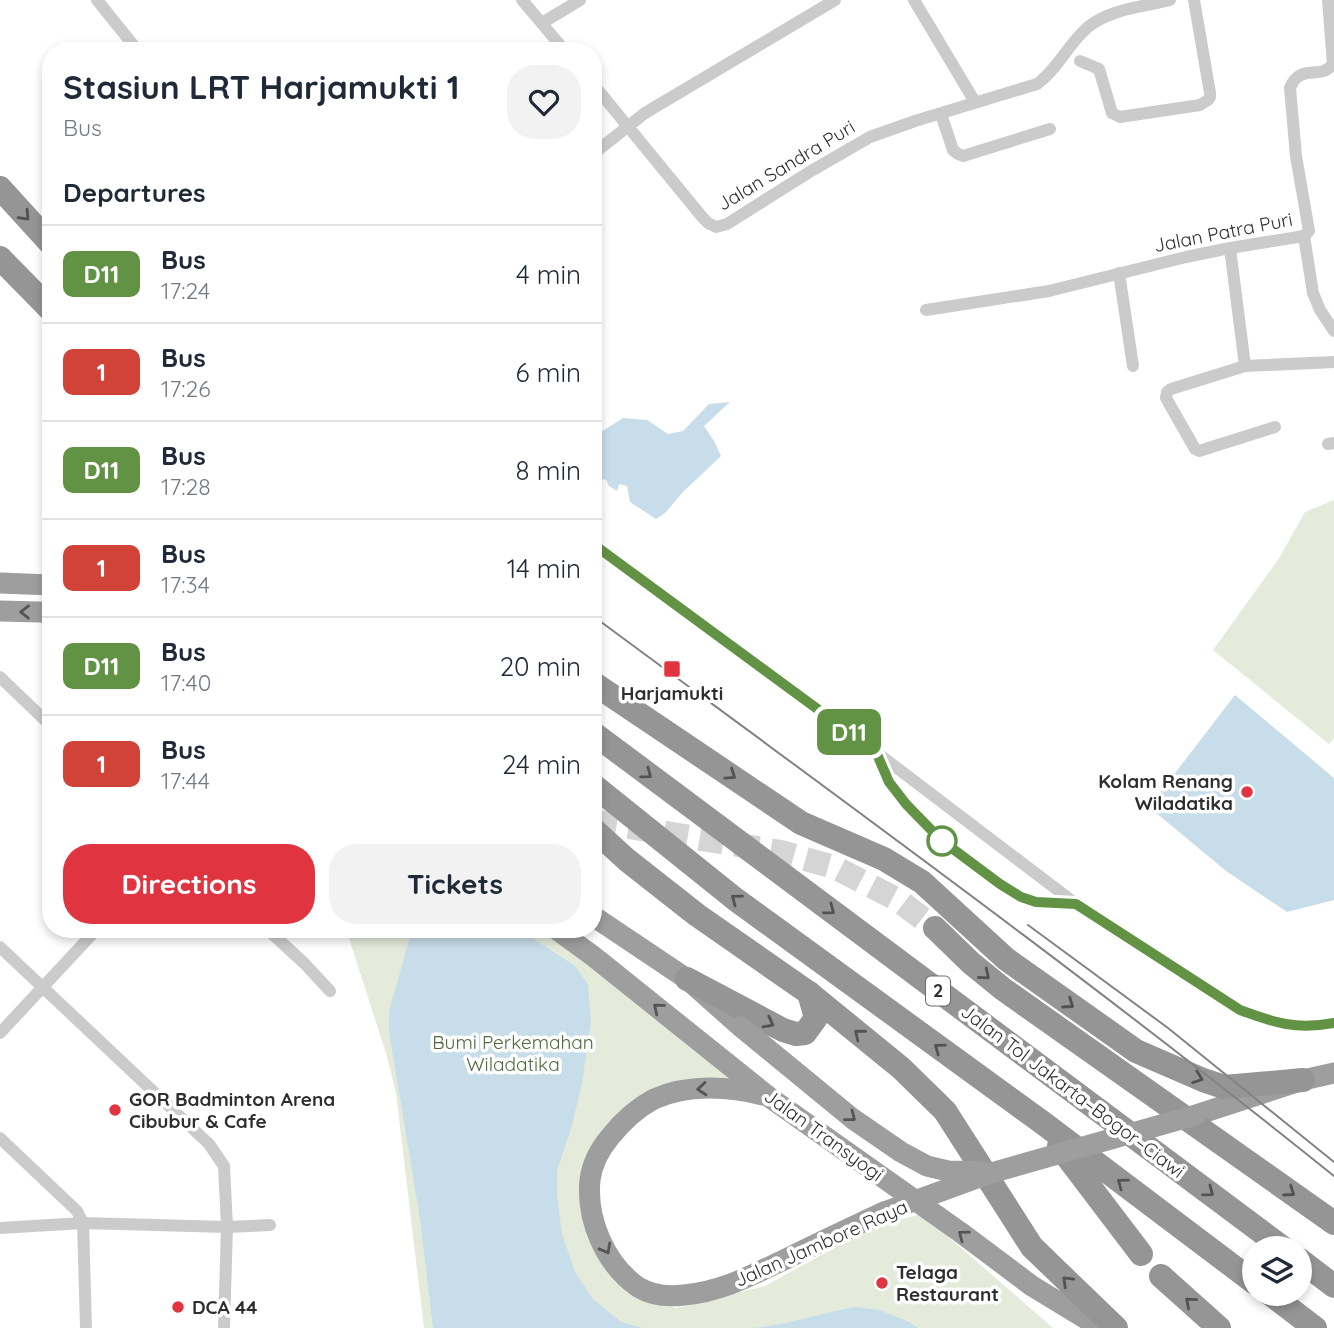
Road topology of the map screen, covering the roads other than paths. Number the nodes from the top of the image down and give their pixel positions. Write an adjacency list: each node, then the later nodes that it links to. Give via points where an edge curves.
1 (97, 0): 10 (street)
2 (522, 0): 9 (street)
3 (580, 0): 9 (street)
4 (835, 0): 16 (street)
5 (914, 0): 14 (street)
6 (1194, 0): 12 (street, via 1210,93 1205,103 1116,116 1099,69)
7 (1328, 0): 21 (street, Jalan Patra Puri, via 1333,64 1327,70 1300,74 1290,88 1309,231)
8 (1163, 1): 14 (street, Jalan Sandra Puri, via 1099,20 1037,84)
9 (542, 23): 11 (street)
10 (131, 42)
11 (558, 42)
12 (1080, 61)
13 (602, 94): 16 (street, Jalan Sandra Puri)
14 (975, 102): 15 (street, Jalan Sandra Puri)
15 (941, 114): 16 (street, Jalan Sandra Puri, via 870,137 716,227 703,218); 17 (street, via 953,150 963,156)
16 (629, 126): 18 (street)
17 (1050, 129)
18 (602, 147)
19 (0, 188): 20 (highway, one-way to 20)
20 (42, 234)
21 (1304, 236): 22 (street, Jalan Patra Puri); 27 (street, via 1312,293)
22 (1230, 247): 24 (street, Jalan Patra Puri); 30 (street)
23 (0, 258): 25 (highway)
24 (1119, 273): 26 (street, Jalan Patra Puri, via 1049,291); 29 (street)
25 (42, 301)
26 (926, 310)
27 (1334, 331)
28 (1334, 362): 30 (street)
29 (1133, 366)
30 (1245, 366): 31 (street, via 1171,389 1166,398 1199,451)
31 (1275, 427)
32 (602, 551): 53 (street, via 1076,904 1181,972 1240,1010 1269,1021 1314,1027)
33 (0, 583): 34 (highway)
34 (42, 585)
35 (0, 611): 36 (highway, one-way to 35)
36 (42, 613)
37 (0, 677): 39 (street)
38 (602, 689): 56 (highway, one-way to 56, via 801,823 884,859 922,883 1006,959 1136,1051 1224,1087)
39 (42, 717)
40 (602, 740): 66 (highway, Jalan Tol Jakarta–Bogor–Ciawi / 2, one-way to 66)
41 (602, 792): 58 (highway, 2, one-way to 41, via 735,899)
42 (602, 838): 52 (highway, via 697,915)
43 (602, 922): 49 (highway, Jalan Transyogi)
44 (935, 928): 62 (highway, one-way to 62, via 1003,989)
45 (89, 938): 50 (street)
46 (277, 938): 51 (street)
47 (568, 938): 57 (highway, Jalan Transyogi, one-way to 47)
48 (0, 947): 50 (street)
49 (687, 979): 52 (highway, one-way to 52, via 796,1034 805,1033 816,1018); 60 (highway, Jalan Transyogi, one-way to 60, bridge, via 853,1119 901,1152 948,1171)
50 (43, 988): 54 (street); 64 (street, via 209,1144 224,1166)
51 (330, 991)
52 (809, 993): 76 (highway, one-way to 52, via 1032,1247 945,1111 901,1068)
53 (1334, 1023)
54 (0, 1033)
55 (1334, 1073): 56 (highway, Jalan Jambore Raya)
56 (1303, 1080): 60 (highway, Jalan Jambore Raya, bridge)
57 (769, 1097): 60 (highway, Jalan Jambore Raya, one-way to 60, bridge, via 717,1088 672,1093 636,1110 612,1135 590,1178 594,1223 610,1258 639,1287 654,1294 683,1295 733,1284 884,1212); 75 (highway, Jalan Transyogi, one-way to 57, via 1032,1286)
58 (1043, 1123): 67 (highway); 69 (highway, 2, one-way to 58)
59 (0, 1138): 61 (street)
60 (991, 1173)
61 (83, 1223): 64 (street); 65 (street); 73 (street)
62 (1334, 1223)
63 (270, 1225): 64 (street)
64 (227, 1227): 74 (street)
65 (0, 1228)
66 (1267, 1236)
67 (1141, 1254)
68 (1312, 1269): 71 (highway)
69 (1242, 1273)
70 (1161, 1276): 77 (highway, one-way to 70)
71 (1334, 1286)
72 (1286, 1306): 78 (highway)
73 (86, 1328)
74 (224, 1328)
75 (1101, 1328)
76 (1116, 1328)
77 (1219, 1328)
78 (1315, 1328)

